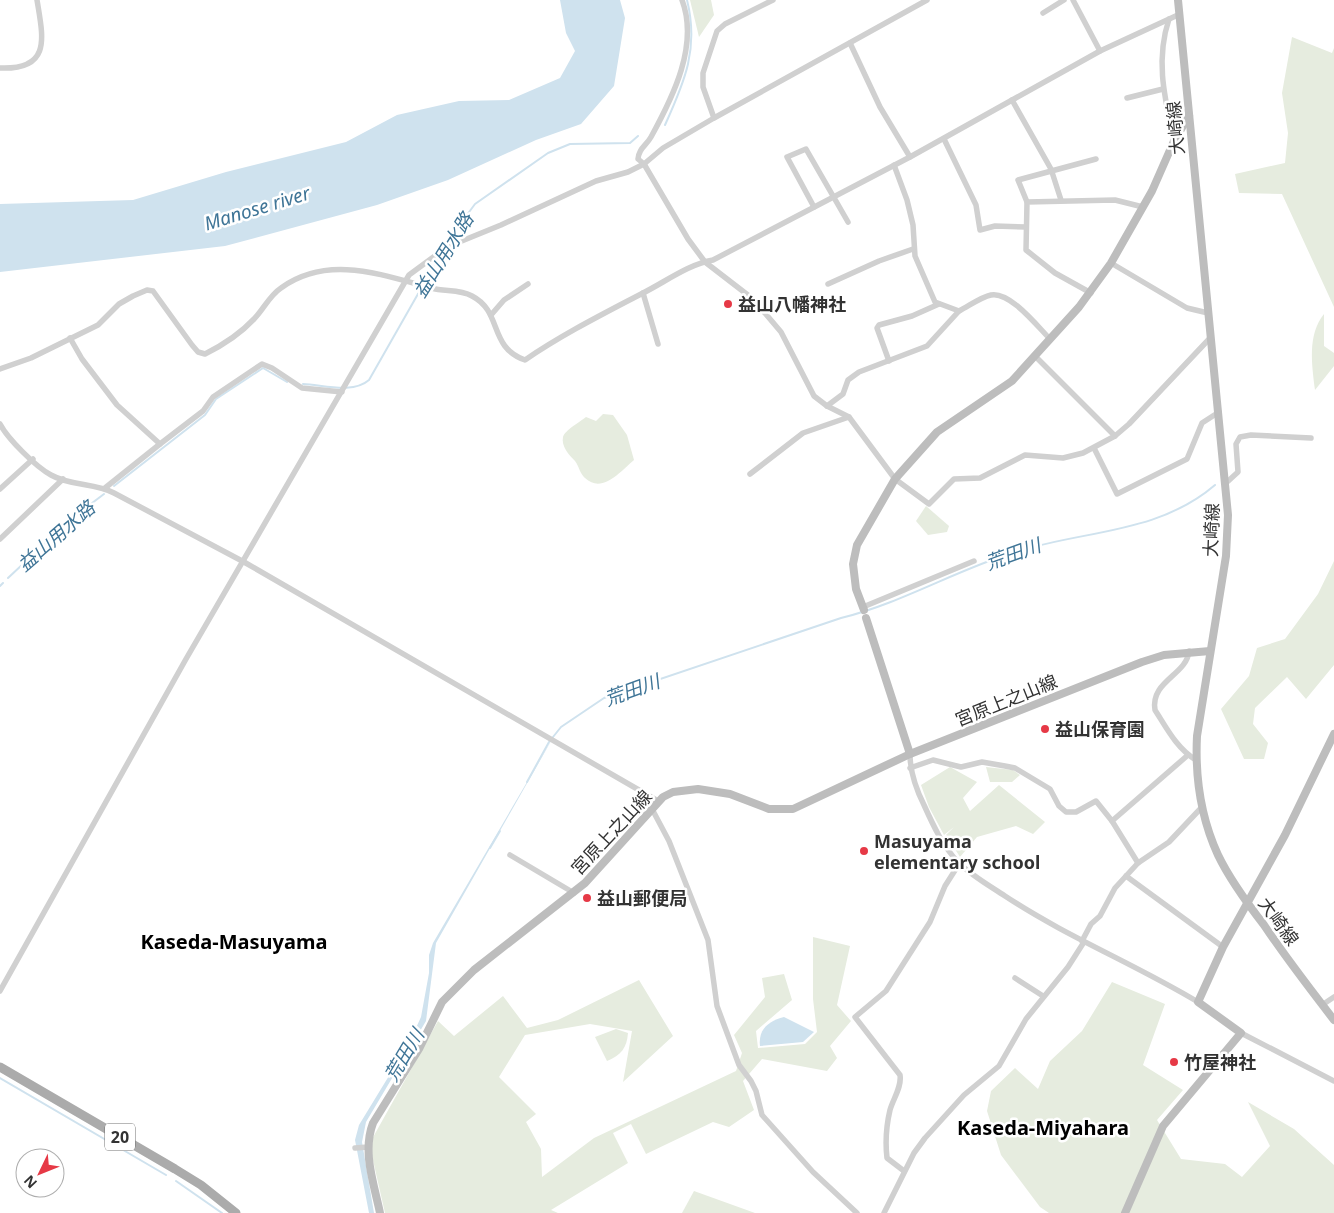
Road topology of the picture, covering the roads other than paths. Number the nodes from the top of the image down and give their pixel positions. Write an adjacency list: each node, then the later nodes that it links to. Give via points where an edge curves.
1 (37, 0): 13 (street, via 43,37 39,53 30,64)
2 (682, 0): 23 (street, via 688,31 679,76 650,139 639,151 638,159)
3 (773, 0): 18 (street, via 725,24 717,32 703,73 703,86)
4 (927, 0): 11 (street)
5 (1064, 0): 8 (street)
6 (1073, 0): 12 (street)
7 (1178, 0): 9 (street, 大崎線)
8 (1043, 13)
9 (1180, 14): 10 (street); 17 (street, 大崎線)
10 (1169, 20): 12 (street); 14 (street, via 1161,55)
11 (850, 43): 18 (street); 21 (street, via 880,107)
12 (1100, 51): 16 (street)
13 (0, 68)
14 (1163, 89): 15 (street); 20 (street)
15 (1127, 98)
16 (1012, 100): 19 (street); 25 (street)
17 (1189, 116): 20 (street); 43 (street, 大崎線)
18 (714, 118): 23 (street, via 663,148)
19 (944, 138): 21 (street); 32 (street, via 976,205 980,230 995,226)
20 (1174, 141): 30 (street)
21 (910, 158): 24 (street)
22 (1096, 159): 25 (street)
23 (644, 164): 34 (street); 36 (street, via 596,181 447,247 419,266)
24 (894, 165): 26 (street); 33 (street, via 908,200)
25 (1051, 169): 27 (street); 28 (street, via 1018,180)
26 (833, 197): 29 (street); 29 (street, via 806,149 787,157); 31 (street)
27 (1061, 200): 28 (street); 30 (street, via 1115,200)
28 (1027, 202): 32 (street)
29 (814, 207): 34 (street)
30 (1143, 207): 35 (street)
31 (848, 222)
32 (1026, 227): 40 (street, via 1026,250 1030,256)
33 (913, 249): 38 (street); 41 (street, via 934,300)
34 (705, 262): 39 (street); 53 (street, via 730,279 768,315 781,332 814,396)
35 (1111, 263): 40 (street); 43 (street, via 1187,308)
36 (406, 280): 44 (street, via 471,295 486,306); 46 (street, via 347,268 308,274 280,288 254,319 226,343 204,354 192,345 153,291 147,290 119,304 98,325); 52 (street)
37 (528, 284): 44 (street, via 504,300)
38 (828, 284)
39 (643, 293): 44 (street, via 566,334 526,360 510,353 503,345); 48 (street)
40 (1091, 293): 47 (street)
41 (939, 304): 42 (street); 50 (street, via 879,325 877,328)
42 (959, 311): 47 (street, via 991,295 1004,297 1013,301); 50 (street, via 927,346)
43 (1208, 313): 45 (street, 大崎線)
44 (491, 315)
45 (1211, 337): 54 (street, 大崎線); 57 (street)
46 (70, 338): 51 (street); 59 (street, via 117,405)
47 (1050, 339): 49 (street)
48 (658, 344)
49 (1035, 356): 57 (street); 64 (street, via 1003,388 936,432)
50 (889, 361): 53 (street, via 848,380 842,394)
51 (0, 369)
52 (342, 392): 59 (street, via 302,388 262,364 213,398 203,411); 70 (street)
53 (827, 406): 55 (street)
54 (1219, 412): 60 (street, via 1202,423 1187,459 1117,494); 65 (street, 大崎線)
55 (849, 417): 62 (street, via 803,433); 64 (street)
56 (0, 424): 61 (street, via 17,447)
57 (1115, 436): 60 (street)
58 (1311, 438): 65 (street, via 1240,437 1236,444 1238,472)
59 (160, 444): 66 (street)
60 (1094, 448): 64 (street, via 1063,458 1025,455 980,478 954,479 929,504)
61 (33, 459): 63 (street, via 52,476); 67 (street)
62 (750, 474)
63 (63, 479): 66 (street); 68 (street)
64 (895, 479): 71 (street, via 857,545 853,564)
65 (1226, 483): 74 (street, 大崎線, via 1226,556)
66 (105, 488): 70 (street)
67 (0, 489)
68 (0, 539)
69 (974, 561): 71 (street)
70 (244, 562): 80 (street); 93 (street)
71 (863, 608): 72 (street)
72 (866, 618): 76 (street)
73 (1189, 651): 74 (street, 宮原上之山線); 76 (street, 宮原上之山線, via 1142,662); 77 (street, via 1188,659 1159,689 1154,704)
74 (1210, 651): 78 (street, 大崎線, via 1199,715)
75 (1334, 734): 89 (street)
76 (910, 754): 79 (street); 80 (street, 宮原上之山線, via 793,809 775,810 730,794 698,789 673,792)
77 (1188, 755): 78 (street); 83 (street)
78 (1196, 760): 81 (street, 大崎線)
79 (910, 768): 83 (street, via 933,760 961,767 982,762 1015,768 1050,789 1062,810 1076,812 1096,801); 86 (street, via 936,831)
80 (658, 801): 82 (street, 宮原上之山線)
81 (1202, 807): 85 (street, via 1169,842); 89 (street, 大崎線, via 1218,855)
82 (652, 808): 88 (street, 宮原上之山線); 107 (street, via 708,940 717,1006 739,1065 752,1080 762,1115 813,1172)
83 (1112, 821): 85 (street)
84 (510, 855): 88 (street)
85 (1138, 863): 87 (street)
86 (959, 864): 90 (street, via 1026,910); 104 (street, via 945,886 930,922 886,991 854,1017 900,1075 885,1141 887,1158)
87 (1126, 876): 90 (street, via 1115,888 1100,916 1091,924); 91 (street)
88 (574, 893): 102 (street, 宮原上之山線, via 474,970 442,1002 424,1041 373,1123)
89 (1247, 903): 91 (street); 97 (street, 大崎線)
90 (1083, 941): 94 (street, via 1068,967); 96 (street)
91 (1223, 947): 96 (street)
92 (1015, 978): 94 (street)
93 (0, 991)
94 (1043, 996): 104 (street, via 999,1066 940,1119)
95 (1334, 997): 97 (street)
96 (1198, 1002): 99 (street)
97 (1322, 1005): 98 (street, 大崎線)
98 (1334, 1020)
99 (1241, 1032): 101 (street); 109 (street, via 1163,1126)
100 (0, 1067): 105 (main road, 20, via 175,1169)
101 (1334, 1081)
102 (368, 1147): 103 (street); 106 (street, 宮原上之山線)
103 (354, 1148)
104 (904, 1171): 108 (street)
105 (236, 1213)
106 (380, 1213)
107 (857, 1213)
108 (884, 1213)
109 (1125, 1213)

